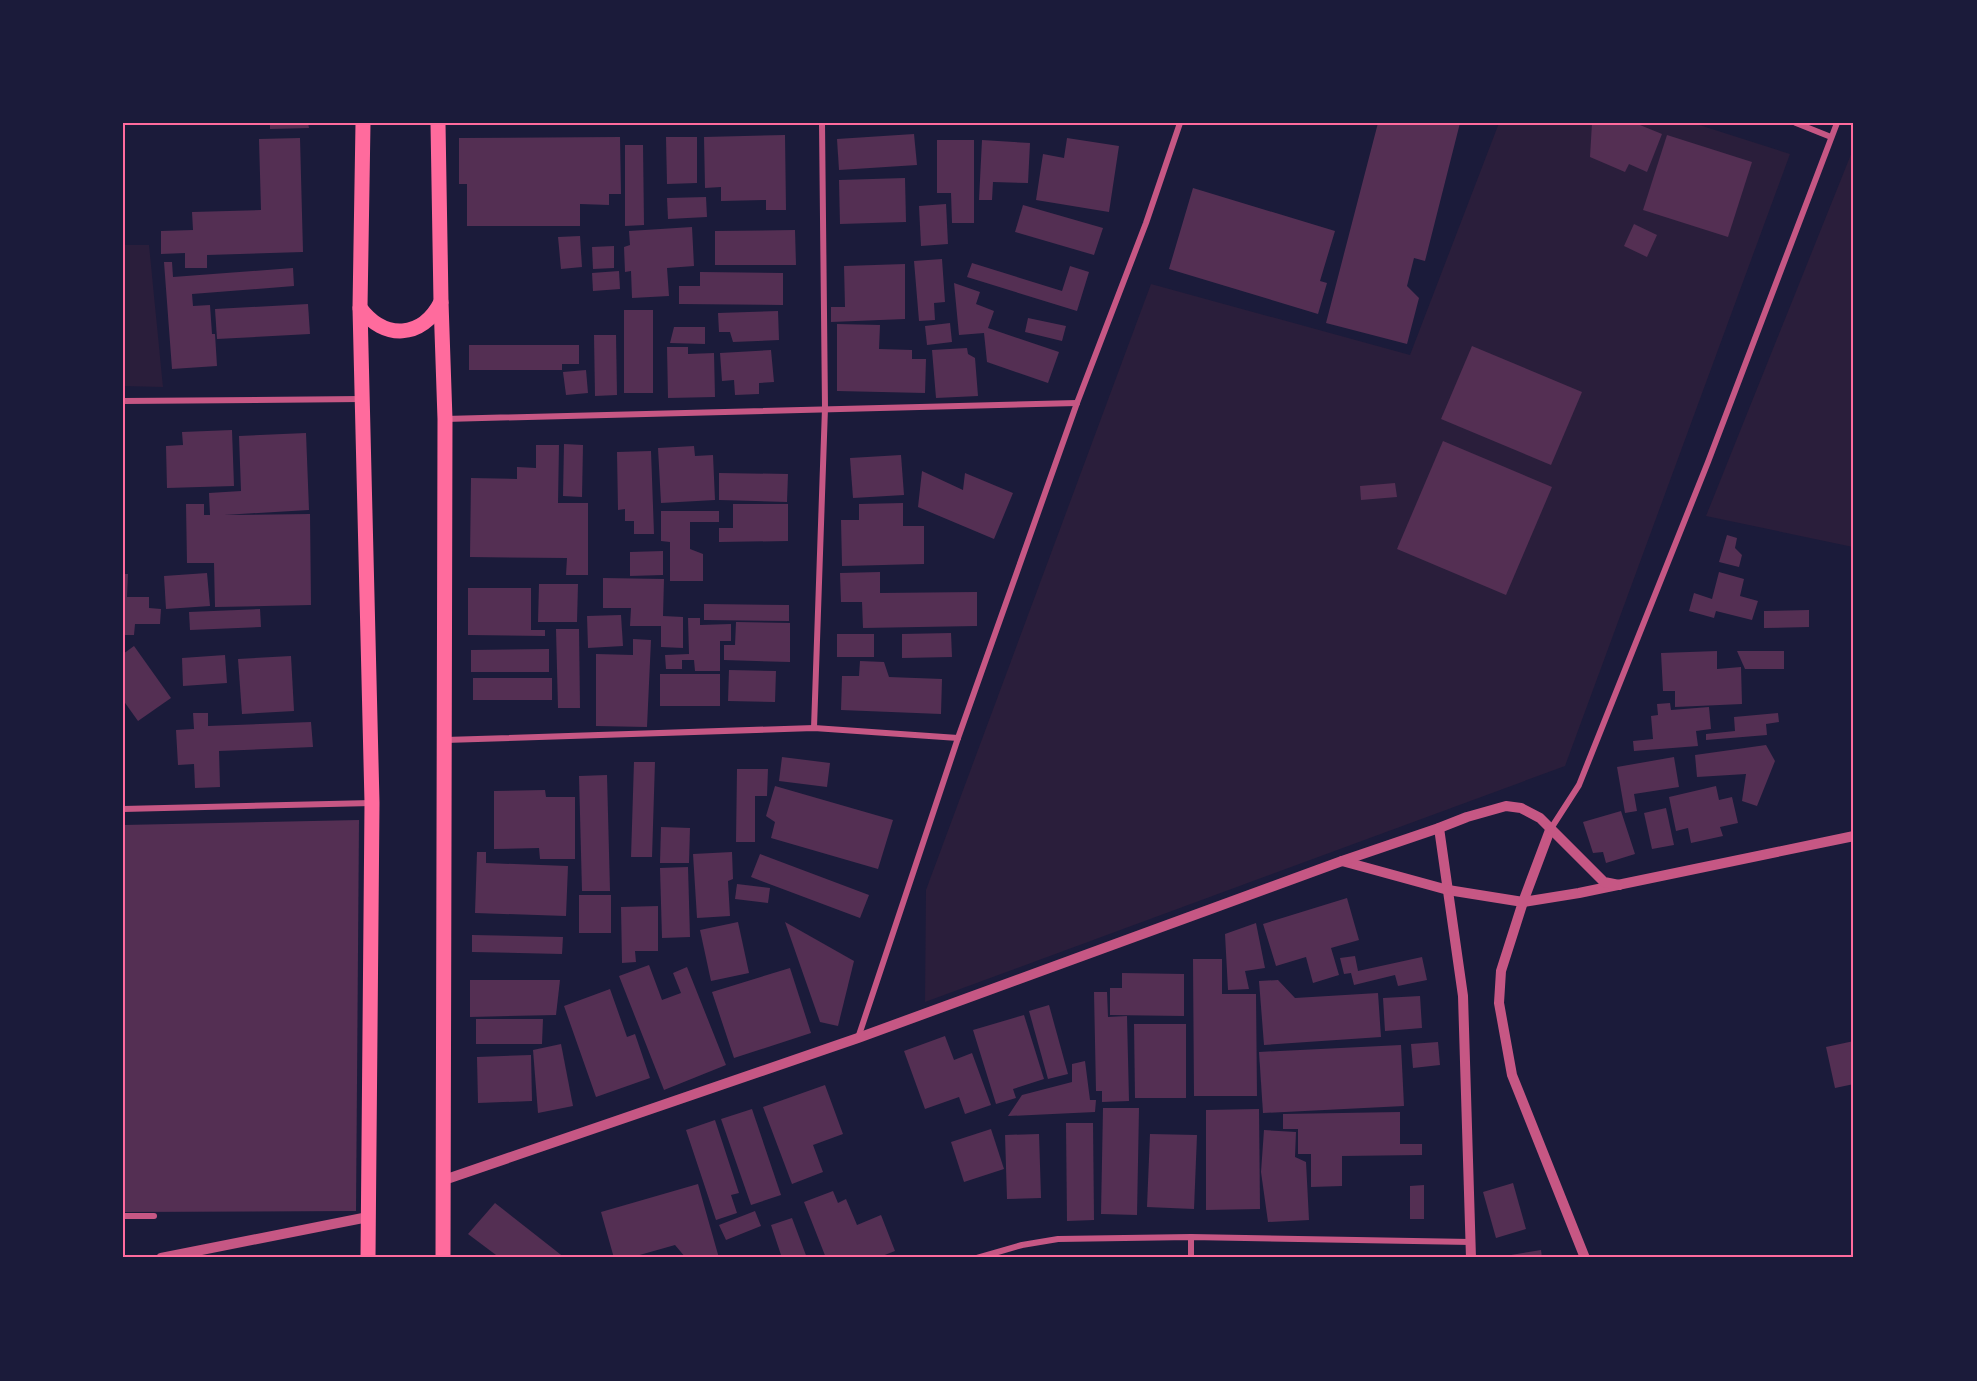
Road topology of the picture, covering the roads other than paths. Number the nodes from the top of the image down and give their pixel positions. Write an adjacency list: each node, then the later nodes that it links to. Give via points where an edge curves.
1 (363, 123): 9 (main road)
2 (438, 123): 8 (main road)
3 (822, 123): 13 (street)
4 (1180, 123): 12 (street)
5 (1796, 123): 7 (street)
6 (1837, 123): 7 (street)
7 (1831, 137): 21 (street, via 1708,462 1579,785)
8 (441, 302): 9 (main road, via 430,319 402,332 379,327); 14 (main road)
9 (360, 308): 10 (main road)
10 (363, 399): 11 (street); 18 (main road)
11 (123, 400)
12 (1077, 403): 13 (street); 16 (street)
13 (825, 408): 14 (street); 15 (street)
14 (445, 419): 17 (main road)
15 (814, 728): 16 (street); 17 (street)
16 (958, 738): 27 (street)
17 (444, 741): 28 (main road)
18 (372, 803): 19 (street); 31 (main road)
19 (123, 809)
20 (1439, 828): 21 (street, via 1506,806 1521,808 1540,818); 23 (street); 25 (street)
21 (1550, 830): 24 (street, via 1604,882); 26 (street)
22 (1854, 836): 24 (street)
23 (1342, 861): 25 (street); 27 (street)
24 (1619, 885): 26 (street)
25 (1448, 890): 26 (street); 33 (street, via 1463,996)
26 (1523, 902): 40 (street, via 1501,971 1500,1003 1512,1075)
27 (858, 1038): 28 (street)
28 (444, 1180): 36 (main road)
29 (123, 1216): 30 (street)
30 (154, 1216)
31 (368, 1217): 34 (street); 35 (main road)
32 (1191, 1238): 33 (street); 37 (street, via 1058,1239); 38 (street)
33 (1471, 1242): 39 (street)
34 (161, 1258)
35 (368, 1258)
36 (443, 1258)
37 (977, 1258)
38 (1191, 1258)
39 (1471, 1258)
40 (1585, 1258)

